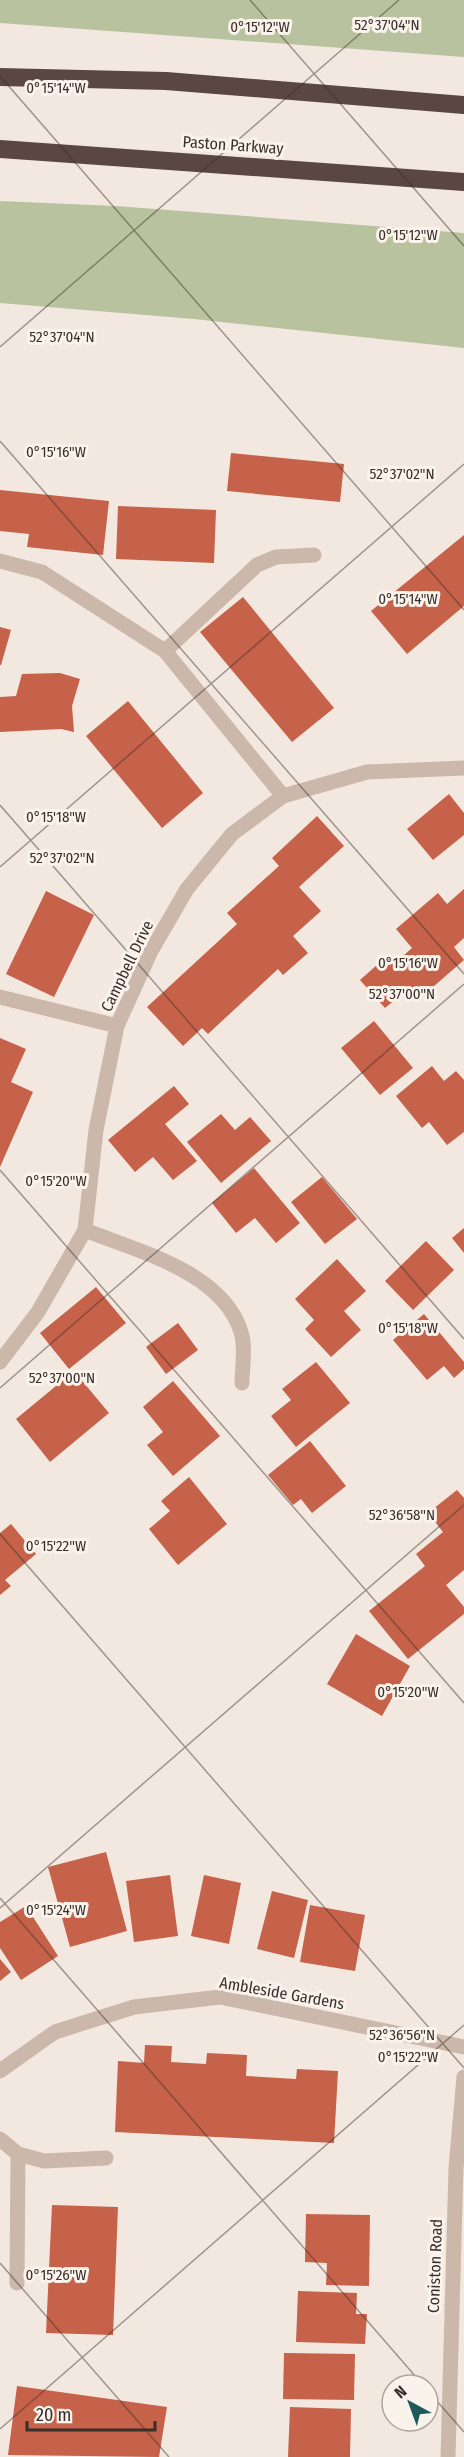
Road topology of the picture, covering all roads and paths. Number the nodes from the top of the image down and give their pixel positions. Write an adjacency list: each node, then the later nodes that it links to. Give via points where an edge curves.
1 (0, 77): 2 (highway, via 166,81)
2 (464, 105)
3 (0, 148): 4 (highway, Paston Parkway)
4 (464, 182)
5 (314, 555): 7 (street, via 276,557 257,565)
6 (0, 561): 7 (street, via 42,572)
7 (165, 651): 9 (street)
8 (464, 768): 9 (street, Campbell Drive, via 367,772)
9 (283, 796): 11 (street, Campbell Drive, via 232,834 188,889 151,951)
10 (0, 997): 11 (street)
11 (117, 1026): 12 (street, Campbell Drive, via 96,1130)
12 (85, 1230): 13 (street, Campbell Drive, via 38,1312); 14 (street, via 203,1281 232,1312 242,1334)
13 (0, 1362)
14 (242, 1383)
15 (464, 2047): 16 (street, Ambleside Gardens, via 220,1997 134,2007 55,2032)
16 (0, 2071)
17 (464, 2077): 22 (street, Coniston Road, via 456,2168)
18 (0, 2139): 19 (street)
19 (18, 2154): 20 (street, via 44,2161); 21 (street)
20 (106, 2158)
21 (17, 2283)
22 (457, 2323): 23 (street, Coniston Road)
23 (448, 2457)

